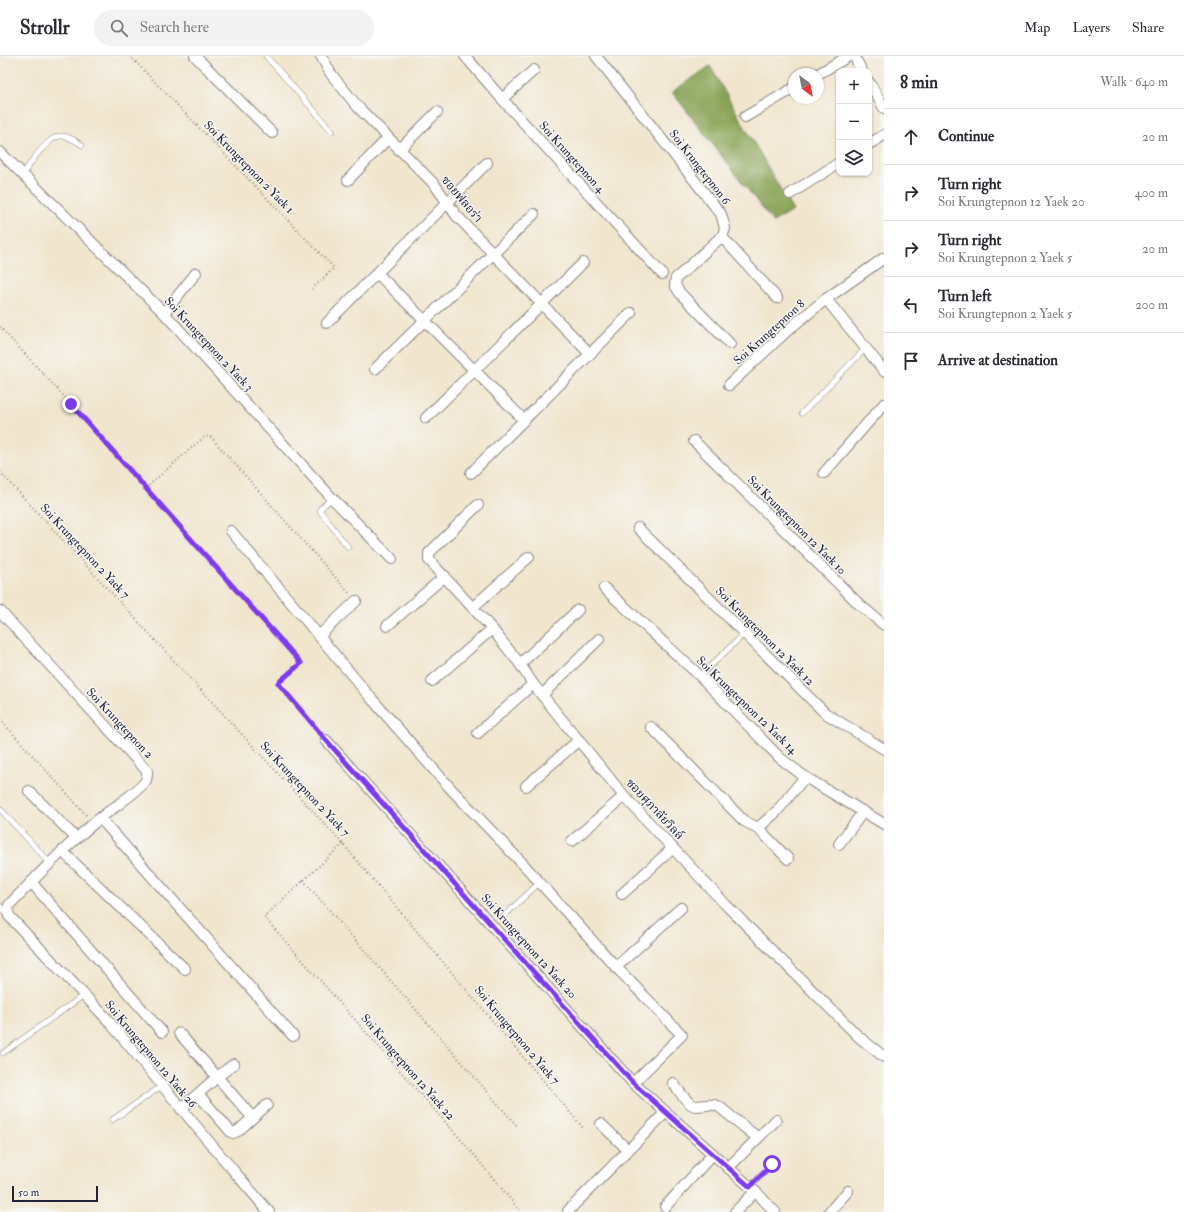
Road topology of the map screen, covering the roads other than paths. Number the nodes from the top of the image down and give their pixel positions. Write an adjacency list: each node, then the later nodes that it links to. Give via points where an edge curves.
1 (195, 56): 18 (street)
2 (266, 56): 17 (lane)
3 (321, 56): 20 (street, ซอยฟลอร่า, via 331,74 357,106)
4 (465, 56): 13 (street, Soi Krungtepnon 4)
5 (596, 56): 32 (street, Soi Krungtepnon 6, via 721,214 725,228)
6 (849, 56): 10 (street)
7 (854, 56): 8 (street)
8 (860, 68)
9 (534, 70): 13 (street)
10 (824, 71)
11 (872, 87): 14 (street)
12 (788, 92): 16 (street)
13 (502, 99): 38 (street, Soi Krungtepnon 4)
14 (884, 108)
15 (437, 112): 23 (street)
16 (745, 117)
17 (332, 131)
18 (272, 133)
19 (884, 135): 21 (street)
20 (388, 138): 23 (street, ซอยฟลอร่า); 28 (street)
21 (872, 142)
22 (82, 145): 27 (lane, via 68,137 59,136 36,154)
23 (400, 150): 30 (street, ซอยฟลอร่า)
24 (0, 152): 27 (street, Soi Krungtepnon 2 Yaek 3)
25 (487, 163): 30 (street)
26 (836, 165): 29 (street)
27 (23, 174): 42 (street, Soi Krungtepnon 2 Yaek 3)
28 (348, 180)
29 (790, 194)
30 (448, 203): 33 (street, ซอยฟลอร่า); 37 (street)
31 (534, 214): 33 (street)
32 (722, 237): 39 (street); 46 (street, via 676,278 676,285)
33 (493, 254): 41 (street, ซอยฟลอร่า); 44 (street)
34 (884, 258): 40 (street, Soi Krungtepnon 8)
35 (583, 263): 41 (street)
36 (196, 273): 42 (street)
37 (377, 273): 44 (street); 45 (street)
38 (662, 274)
39 (777, 298)
40 (826, 299): 47 (street); 52 (street, Soi Krungtepnon 8, via 789,329)
41 (542, 304): 48 (street, ซอยฟลอร่า); 50 (street)
42 (164, 313): 60 (street, Soi Krungtepnon 2 Yaek 3)
43 (631, 313): 48 (street)
44 (424, 321): 49 (street); 50 (street)
45 (327, 323)
46 (730, 344)
47 (866, 348): 51 (street); 54 (lane)
48 (590, 354): 56 (street)
49 (375, 369)
50 (474, 371): 55 (street); 56 (street)
51 (884, 371)
52 (729, 385)
53 (884, 404): 59 (street)
54 (802, 413)
55 (426, 418)
56 (524, 420): 58 (street)
57 (694, 441): 73 (street, Soi Krungtepnon 12 Yaek 10, via 860,605)
58 (470, 473)
59 (824, 473)
60 (332, 498): 64 (lane, via 320,512); 66 (street, Soi Krungtepnon 2 Yaek 3)
61 (478, 505): 67 (street, ซอยศุภาลัยวิลล์, via 429,553 429,560)
62 (638, 528): 76 (street, Soi Krungtepnon 12 Yaek 12)
63 (231, 532): 77 (street)
64 (348, 547)
65 (529, 557): 70 (street)
66 (392, 560)
67 (445, 576): 70 (street, ซอยศุภาลัยวิลล์); 74 (street)
68 (604, 588): 80 (street, Soi Krungtepnon 12 Yaek 14)
69 (356, 601): 77 (street)
70 (473, 607): 75 (street, ซอยศุภาลัยวิลล์)
71 (578, 610): 79 (street)
72 (0, 611): 95 (street, Soi Krungtepnon 2, via 147,771 146,780 132,794)
73 (884, 625)
74 (387, 626)
75 (492, 629): 79 (street, ซอยศุภาลัยวิลล์); 81 (street)
76 (745, 633): 80 (lane); 88 (street, Soi Krungtepnon 12 Yaek 12, via 825,713)
77 (319, 636): 106 (street, via 441,777)
78 (599, 639): 83 (street)
79 (520, 664): 82 (street, ซอยศุภาลัยวิลล์)
80 (700, 676): 89 (street, Soi Krungtepnon 12 Yaek 14, via 780,758)
81 (432, 681)
82 (533, 684): 83 (street, ซอยศุภาลัยวิลล์); 85 (street)
83 (542, 695): 87 (street, ซอยศุภาลัยวิลล์)
84 (651, 727): 97 (street, via 744,821)
85 (478, 733)
86 (326, 740): 122 (street, Soi Krungtepnon 12 Yaek 20)
87 (579, 740): 90 (street); 92 (street, ซอยศุภาลัยวิลล์)
88 (884, 749)
89 (805, 777): 94 (street, Soi Krungtepnon 12 Yaek 14); 97 (street, via 777,811)
90 (526, 786)
91 (29, 791): 98 (street)
92 (624, 796): 99 (street); 101 (street, ซอยศุภาลัยวิลล์)
93 (0, 809): 104 (lane)
94 (863, 812): 96 (street, Soi Krungtepnon 12 Yaek 14); 100 (street)
95 (97, 820): 98 (street, Soi Krungtepnon 2); 117 (street)
96 (884, 824)
97 (758, 828): 103 (street)
98 (76, 838): 102 (street, Soi Krungtepnon 2)
99 (572, 841)
100 (839, 844)
101 (673, 848): 107 (street); 119 (street, ซอยศุภาลัยวิลล์, via 726,905 859,1037)
102 (62, 851): 104 (street, Soi Krungtepnon 2); 113 (street)
103 (788, 859)
104 (50, 863): 105 (street, Soi Krungtepnon 2)
105 (31, 882): 110 (street, Soi Krungtepnon 2, via 9,905); 115 (street)
106 (539, 883): 111 (lane); 112 (street)
107 (622, 894)
108 (0, 906): 110 (lane)
109 (681, 908): 112 (street)
110 (9, 916): 114 (street, Soi Krungtepnon 12 Yaek 26)
111 (503, 917)
112 (616, 967): 122 (street, via 682,1035)
113 (184, 969)
114 (84, 995): 118 (lane); 124 (street, Soi Krungtepnon 12 Yaek 26)
115 (162, 1032)
116 (179, 1033): 121 (street)
117 (293, 1036)
118 (3, 1053)
119 (884, 1057)
120 (234, 1064): 121 (street)
121 (217, 1077): 125 (street); 129 (street)
122 (633, 1083): 128 (street, Soi Krungtepnon 12 Yaek 20)
123 (673, 1083): 133 (street, via 690,1104 718,1106)
124 (162, 1086): 127 (street, Soi Krungtepnon 12 Yaek 26); 130 (lane)
125 (198, 1094): 127 (street); 129 (street, via 233,1133)
126 (267, 1105): 129 (street)
127 (181, 1109): 142 (street, Soi Krungtepnon 12 Yaek 26)
128 (666, 1112): 134 (street); 135 (street, Soi Krungtepnon 12 Yaek 20)
129 (252, 1117)
130 (112, 1120)
131 (776, 1120): 133 (street)
132 (601, 1124): 134 (street)
133 (758, 1138): 137 (street)
134 (628, 1150): 141 (street)
135 (713, 1154): 137 (street, Soi Krungtepnon 12 Yaek 20); 140 (street)
136 (772, 1164): 138 (lane)
137 (728, 1168): 138 (street, Soi Krungtepnon 12 Yaek 20)
138 (753, 1189): 143 (street); 144 (street, Soi Krungtepnon 12 Yaek 20)
139 (848, 1191): 145 (street)
140 (665, 1207)
141 (568, 1211)
142 (269, 1212)
143 (735, 1212)
144 (775, 1212)
145 (829, 1212)

